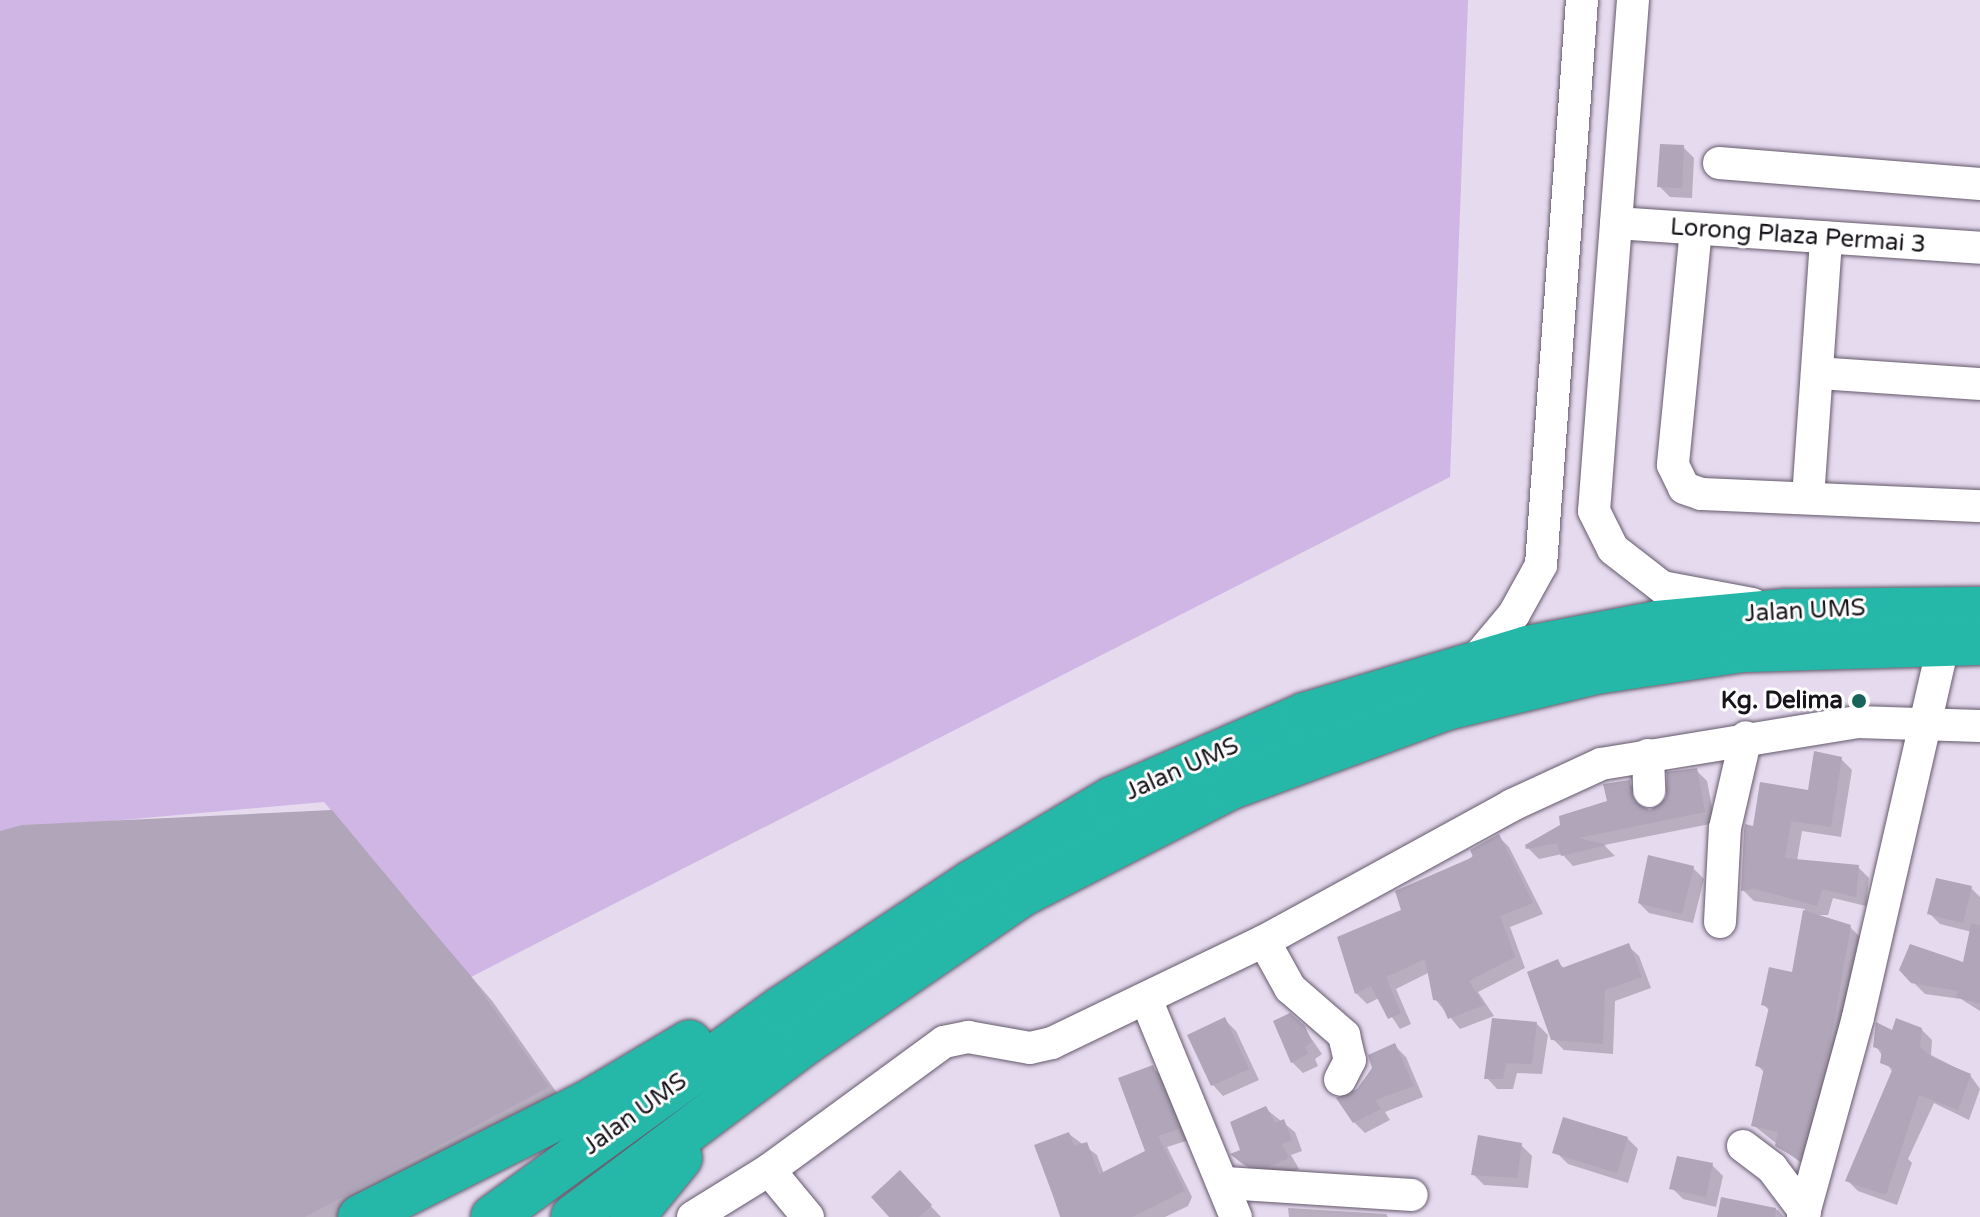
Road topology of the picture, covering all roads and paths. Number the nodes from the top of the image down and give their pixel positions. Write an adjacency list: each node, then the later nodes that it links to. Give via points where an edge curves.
1 (1582, 0): 16 (street, via 1541,565 1514,614)
2 (1633, 0): 5 (street)
3 (1719, 163): 4 (street)
4 (1980, 184)
5 (1616, 223): 6 (street, Lorong Plaza Permai 3); 14 (street, via 1594,511 1613,549 1662,587)
6 (1696, 229): 7 (street, Lorong Plaza Permai 3); 11 (street, via 1675,475 1684,488 1701,494)
7 (1826, 238): 8 (street, Lorong Plaza Permai 3); 9 (street)
8 (1980, 248)
9 (1817, 373): 10 (street); 11 (street)
10 (1980, 384)
11 (1808, 498): 12 (street)
12 (1980, 506)
13 (1980, 609): 14 (highway, Jalan UMS)
14 (1785, 611): 16 (highway, Jalan UMS, via 1657,623)
15 (1962, 643): 17 (street); 28 (highway, Jalan UMS, via 1744,650 1596,672 1446,708 1229,788 1023,894)
16 (1473, 663): 26 (highway, Jalan UMS, via 1304,715 1112,799 971,883)
17 (1926, 723): 18 (street); 19 (street, via 1857,722); 33 (street, via 1858,1017)
18 (1980, 726)
19 (1746, 737): 20 (street); 21 (street); 23 (street, via 1725,828)
20 (1648, 755): 22 (street); 24 (street, via 1601,764 1512,805)
21 (1804, 755)
22 (1649, 791)
23 (1720, 922)
24 (1264, 941): 25 (street); 27 (street, via 1290,988 1344,1035 1350,1060)
25 (1146, 999): 30 (street, via 1030,1048 968,1037 944,1042); 31 (street)
26 (782, 1008): 34 (highway, via 703,1034 589,1102); 35 (highway, Jalan UMS)
27 (1340, 1080)
28 (724, 1103): 36 (highway, Jalan UMS); 37 (highway)
29 (1743, 1146): 33 (street, via 1772,1168)
30 (769, 1170): 38 (street); 39 (street)
31 (1226, 1183): 32 (street); 40 (street)
32 (1412, 1195)
33 (1804, 1214)
34 (360, 1217)
35 (493, 1217)
36 (573, 1217)
37 (632, 1217)
38 (693, 1217)
39 (808, 1217)
40 (1236, 1217)

